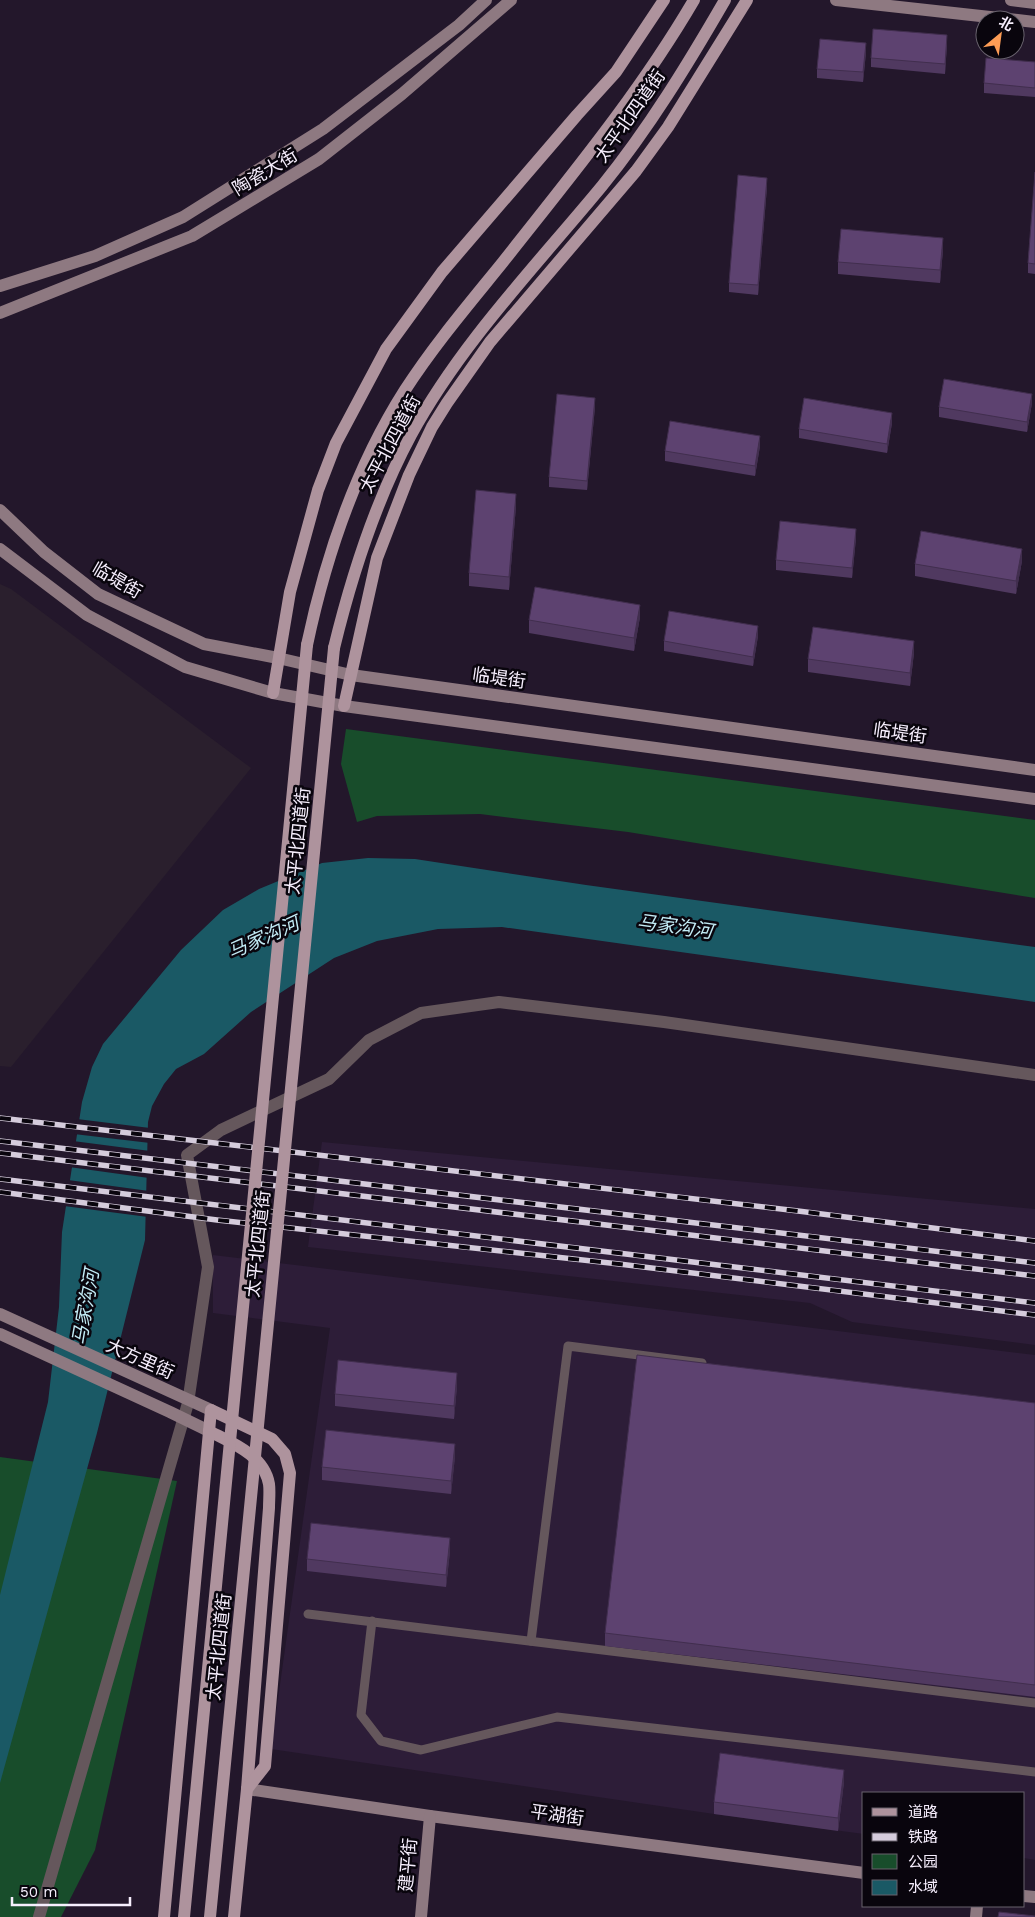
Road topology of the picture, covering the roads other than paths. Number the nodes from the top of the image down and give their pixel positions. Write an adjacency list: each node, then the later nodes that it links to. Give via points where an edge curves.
1 (486, 0): 11 (street, 陶瓷大街, via 323,129 183,217 94,256)
2 (511, 0): 12 (street, 陶瓷大街, via 402,94 319,159 192,236)
3 (664, 0): 15 (main road, 太平北四道街, via 616,72 442,272 386,349 336,443 318,490 290,592)
4 (694, 0): 39 (main road, 太平北四道街, bridge, via 620,114 435,347 405,390 362,469 333,543 316,604 306,655)
5 (725, 0): 40 (main road, 太平北四道街, bridge, via 636,141 483,330 430,404 373,516 343,612 334,648)
6 (747, 0): 16 (main road, 太平北四道街, via 668,127 636,171 490,342 437,419 409,475 377,558)
7 (836, 0): 10 (street)
8 (1011, 0): 9 (street)
9 (1035, 3)
10 (1035, 22)
11 (0, 286)
12 (0, 313)
13 (0, 510): 15 (street, 临堤街, via 44,552 98,594 204,644)
14 (0, 549): 17 (street, via 87,615 185,667)
15 (278, 658): 16 (street, 临堤街); 17 (main road, 太平北四道街)
16 (351, 675): 18 (main road, 太平北四道街); 19 (street, 临堤街)
17 (273, 693): 18 (street)
18 (344, 706): 20 (street)
19 (1035, 770)
20 (1035, 800)
21 (1035, 1075): 25 (street, via 499,1002 421,1013 369,1040 329,1079 221,1130 187,1155 208,1267)
22 (4, 1316): 25 (street, 大方里街)
23 (0, 1336): 27 (street, 大方里街)
24 (714, 1365): 31 (lane, via 568,1346)
25 (188, 1399): 26 (street, 大方里街); 27 (street)
26 (211, 1410): 28 (main road); 34 (main road, via 272,1440 284,1454 290,1473 265,1766)
27 (184, 1419): 28 (street, 大方里街); 37 (street)
28 (208, 1431): 34 (main road, via 246,1450 264,1471 269,1484); 38 (main road)
29 (308, 1614): 30 (lane)
30 (372, 1622): 31 (lane); 33 (lane, via 361,1715 381,1741 421,1750 557,1717)
31 (531, 1641): 32 (lane)
32 (1035, 1703)
33 (1035, 1772)
34 (247, 1789): 35 (street, 平湖街); 41 (main road)
35 (430, 1816): 36 (street, 平湖街); 42 (street, 建平街)
36 (862, 1873)
37 (39, 1917)
38 (164, 1917)
39 (184, 1917)
40 (210, 1917)
41 (234, 1917)
42 (420, 1917)

